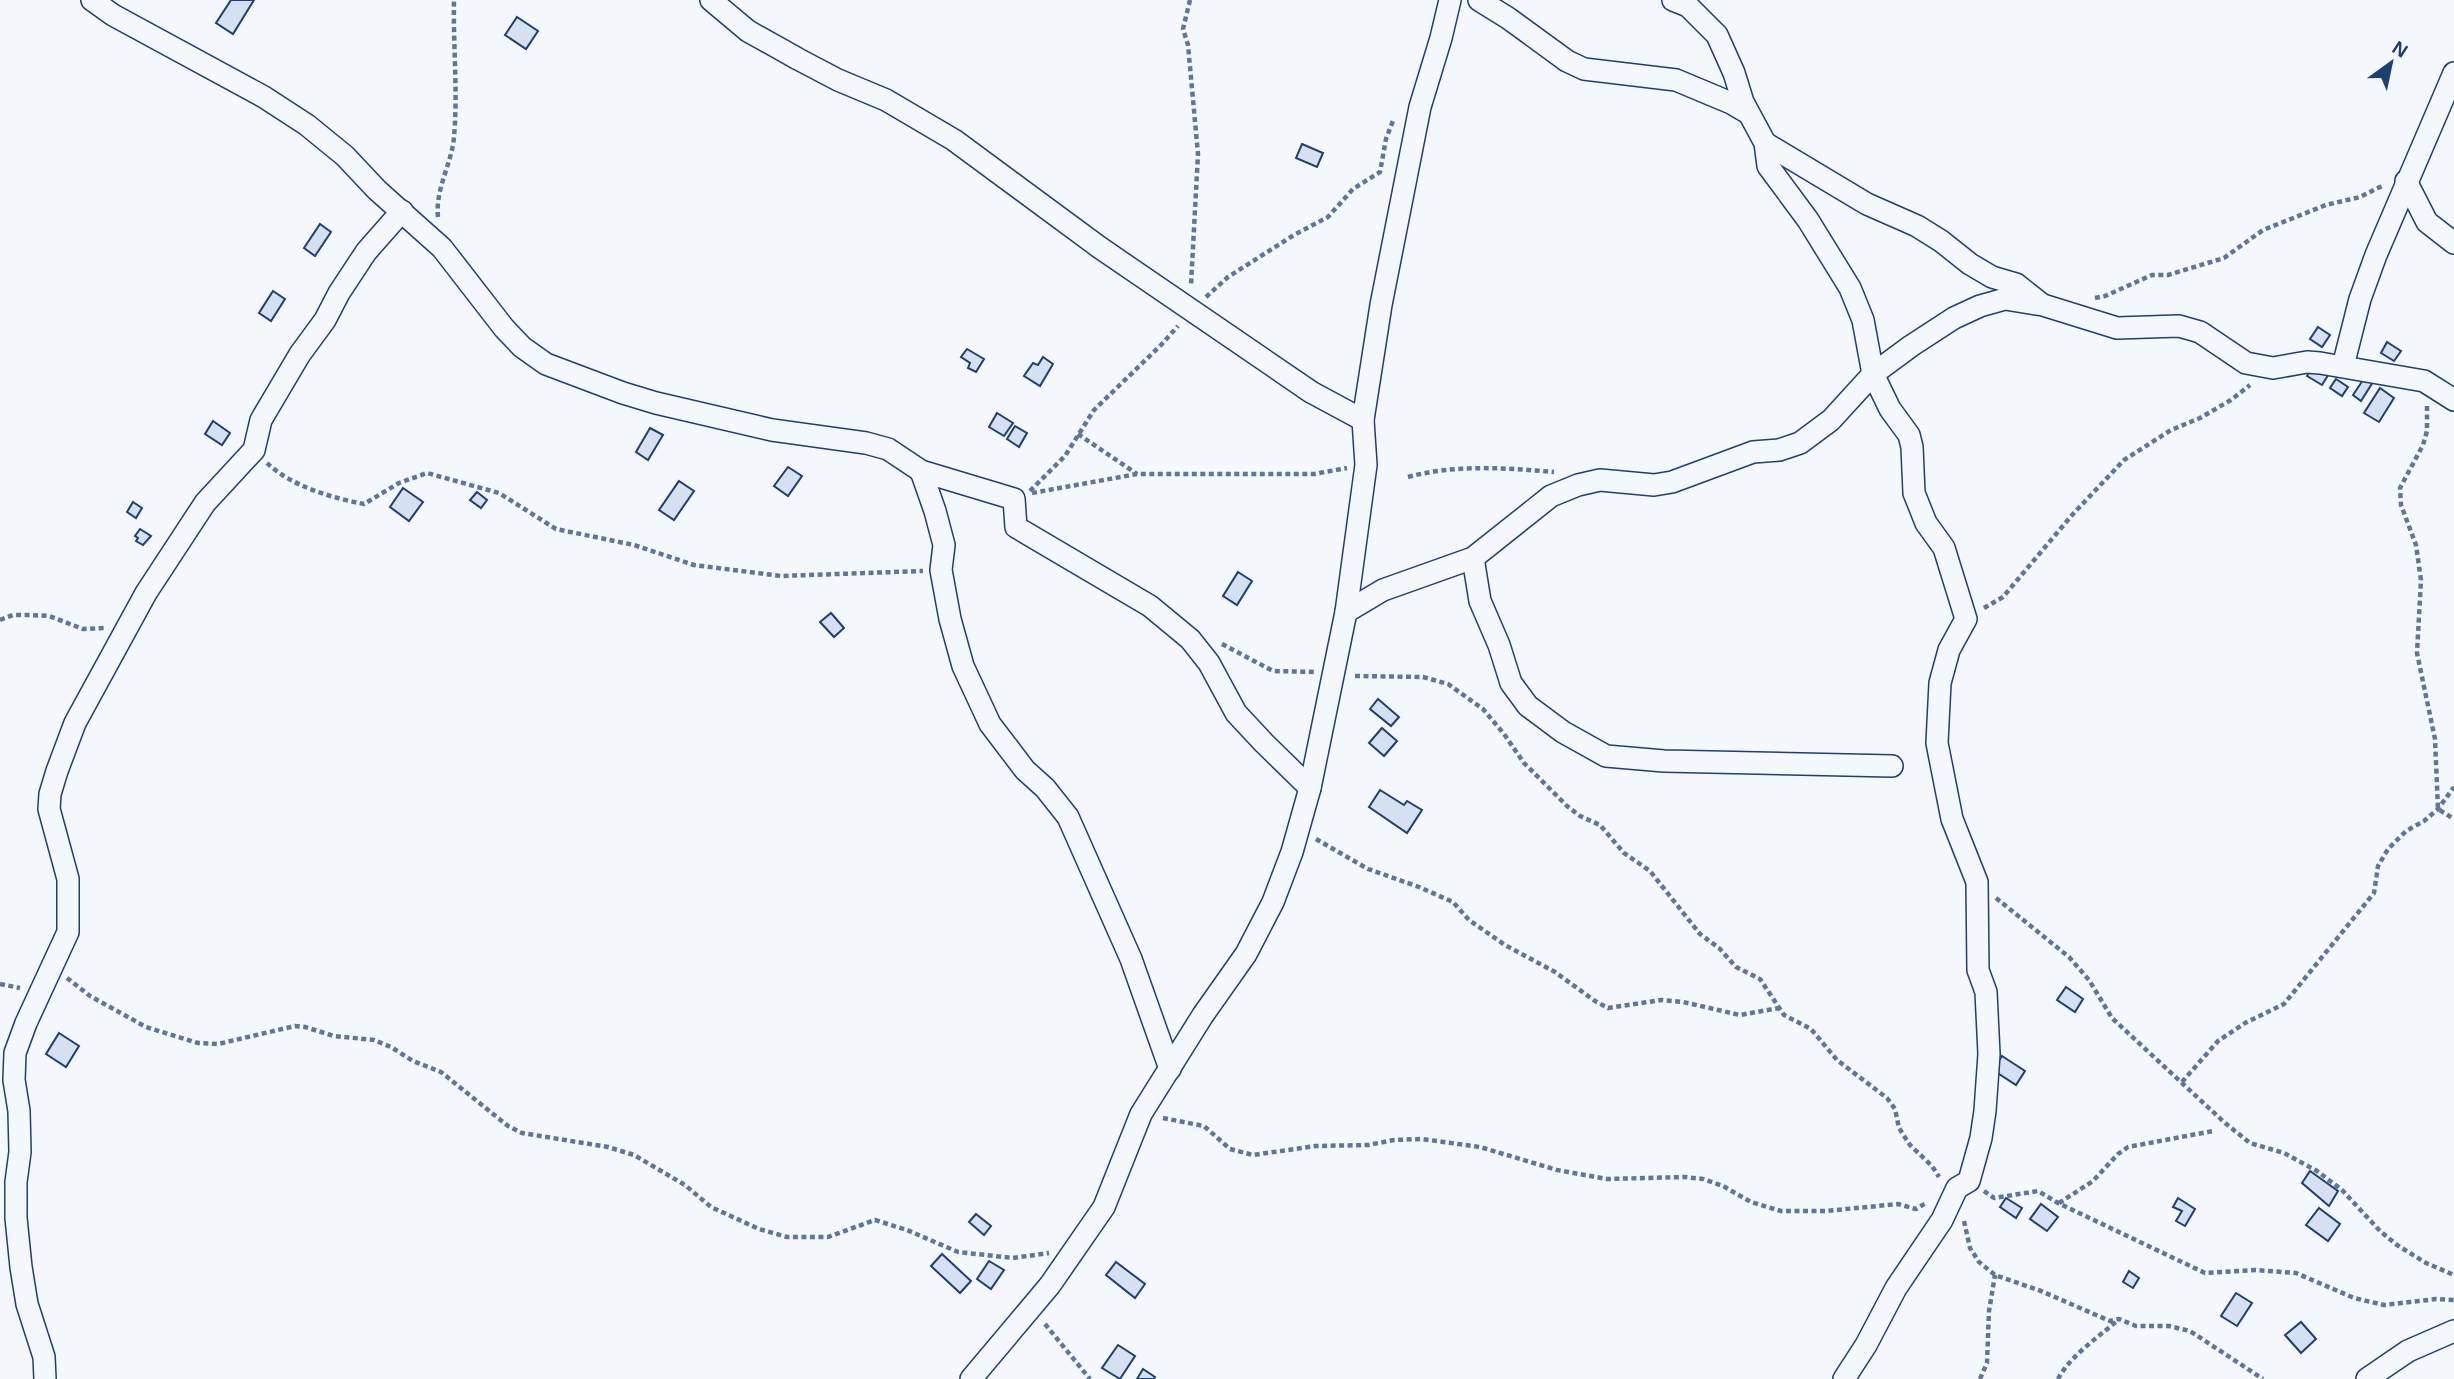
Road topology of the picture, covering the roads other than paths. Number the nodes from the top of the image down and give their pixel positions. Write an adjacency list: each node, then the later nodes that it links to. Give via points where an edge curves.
1 (92, 0): 10 (street, via 307,125)
2 (710, 0): 16 (street, via 748,31 838,80 886,100 954,140 1191,310 1311,392)
3 (1450, 0): 16 (street, via 1420,107)
4 (1479, 0): 7 (street, via 1584,69 1676,80)
5 (1673, 0): 7 (street, via 1688,6 1717,35)
6 (2454, 74): 9 (street)
7 (1748, 113): 8 (street)
8 (1765, 143): 12 (street, via 1867,204 1917,226 1970,264 2016,284); 14 (street, via 1768,166 1850,288 1863,320)
9 (2408, 177): 11 (street, via 2427,222); 13 (street, via 2360,299)
10 (402, 211): 17 (street, via 442,248 504,328 546,364 656,403 772,430 888,449); 24 (street, via 366,252 300,354 261,421 254,450 205,503 128,625 75,723 50,794 48,809 68,879 68,932 22,1033 15,1053 14,1080 19,1111 16,1218 20,1267)
11 (2454, 243)
12 (2043, 305): 13 (street, via 2117,328 2179,326 2200,332 2246,363 2273,368 2307,362); 14 (street, via 2005,299 1980,306 1954,318)
13 (2343, 366): 15 (street, via 2424,381)
14 (1873, 373): 18 (street, via 1831,420 1800,443 1753,452 1672,482 1600,480 1578,485 1551,496); 26 (street, via 1909,435 1914,493 1926,523 1944,548 1966,619 1949,650 1940,683 1937,743 1952,819 1977,882 1978,970 1986,992 1989,1054 1981,1138 1942,1220)
15 (2454, 400)
16 (1363, 420): 19 (street, via 1366,465)
17 (921, 471): 21 (street, via 1021,496 1016,527 1151,606 1190,639 1236,713); 22 (street, via 944,545 942,570 963,666 990,724 1068,817 1131,959)
18 (1473, 558): 19 (street, via 1383,590); 20 (street, via 1480,601 1511,683 1528,706 1606,756)
19 (1346, 612): 21 (street)
20 (1892, 766)
21 (1311, 788): 22 (street, via 1273,902 1247,954)
22 (1170, 1069): 25 (street, via 1141,1114 1104,1207 1050,1285)
23 (2454, 1331): 27 (street, via 2408,1351)
24 (46, 1379)
25 (971, 1379)
26 (1844, 1379)
27 (2367, 1379)

